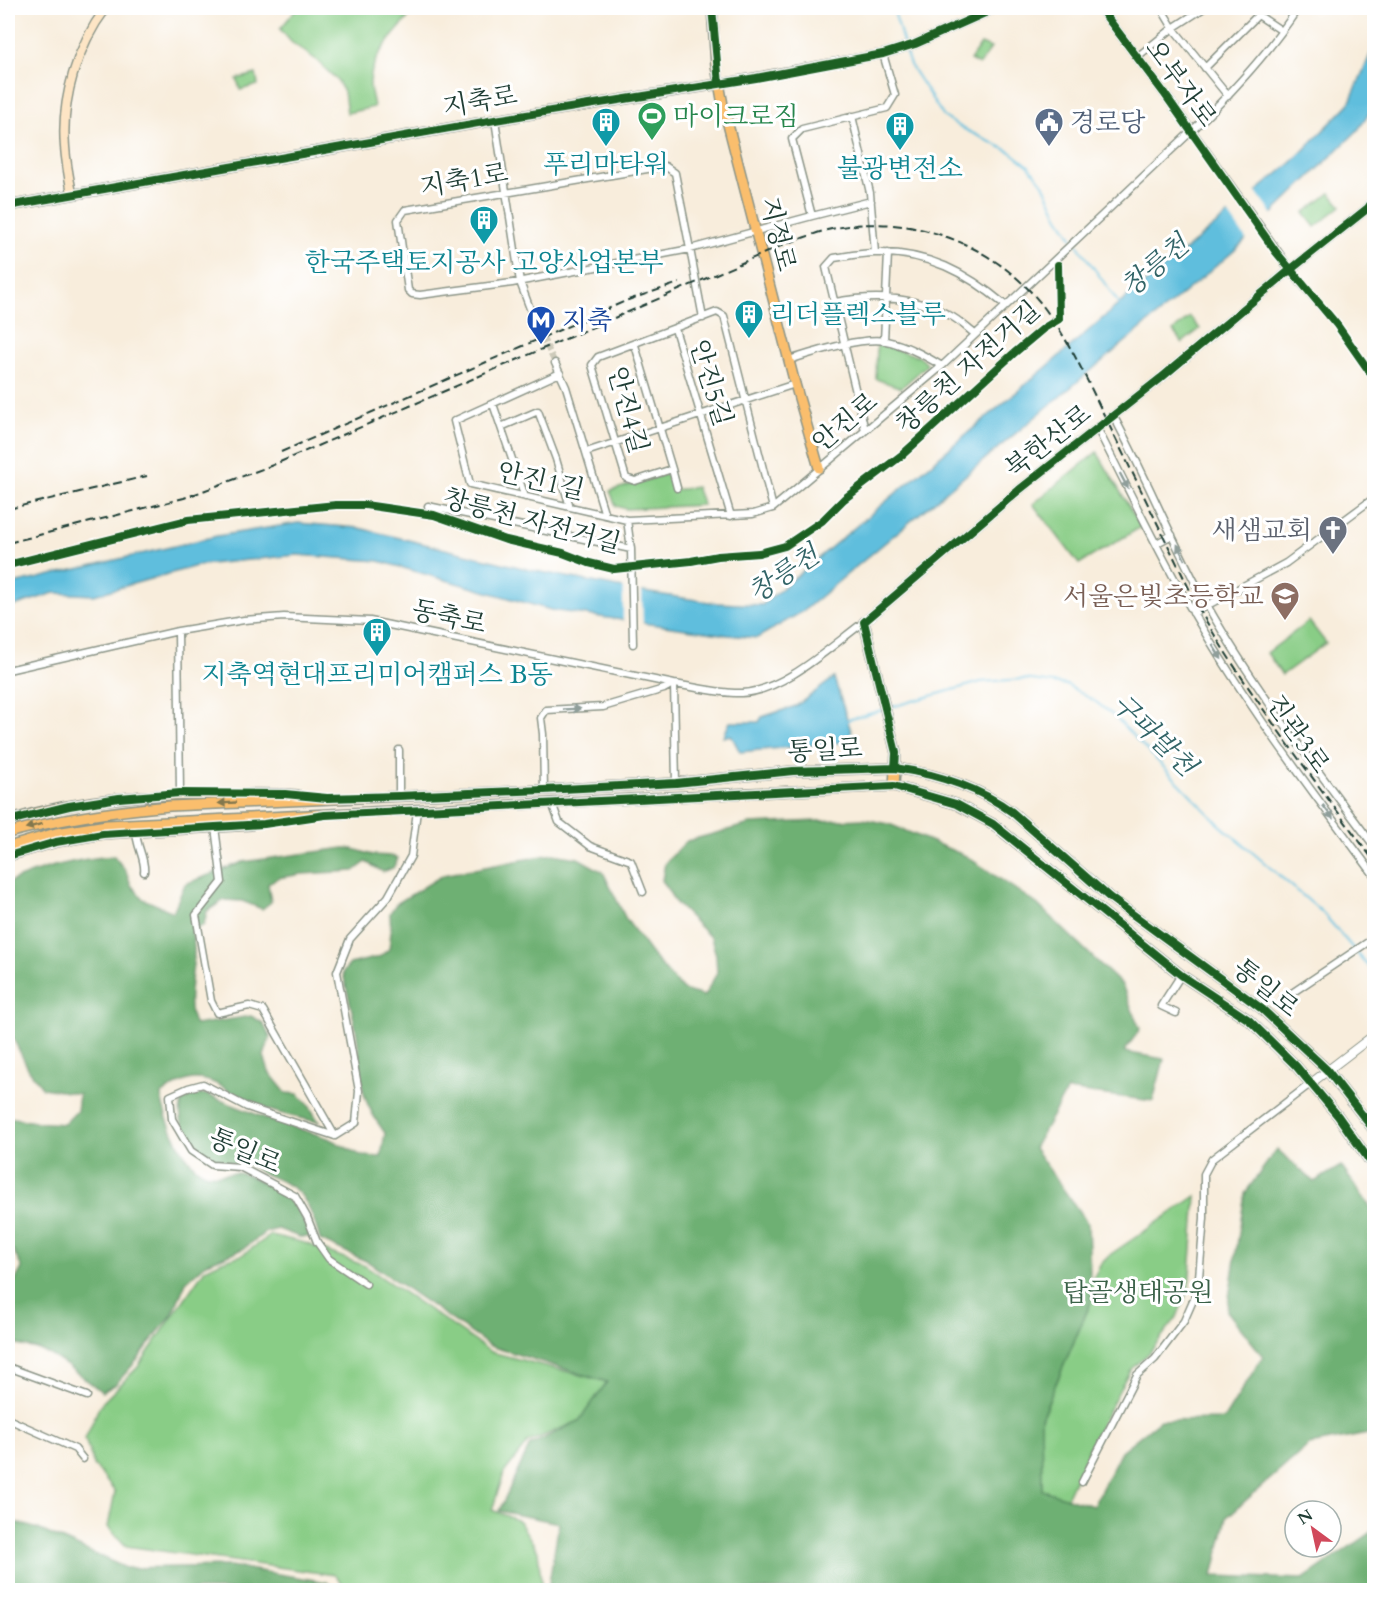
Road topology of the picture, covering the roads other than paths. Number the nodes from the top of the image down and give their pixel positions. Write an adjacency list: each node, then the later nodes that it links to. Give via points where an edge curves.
1 (106, 8): 21 (main road, via 83,44 72,81 64,147)
2 (712, 8): 16 (main road, 지정로)
3 (996, 8): 13 (main road, 지축로)
4 (1100, 8): 14 (main road, 오부자로)
5 (1161, 8): 11 (street)
6 (1204, 8): 11 (street)
7 (1252, 8): 10 (street)
8 (1262, 8): 10 (street)
9 (1298, 8): 12 (street)
10 (1258, 15): 12 (street); 15 (street)
11 (1173, 28): 14 (street); 15 (street)
12 (1282, 31): 17 (street)
13 (883, 54): 16 (main road, 지축로); 18 (street, via 894,95 887,108)
14 (1137, 57): 20 (main road, 오부자로)
15 (1205, 68): 17 (street)
16 (719, 84): 19 (main road, 지축로); 27 (main road, 지정로)
17 (1228, 96): 20 (street)
18 (852, 116): 24 (street); 26 (street, via 802,129 792,139)
19 (495, 120): 21 (main road, 지축로); 22 (street)
20 (1190, 132): 31 (main road, 오부자로); 35 (street, 안진로)
21 (72, 193): 25 (main road, 지축로)
22 (506, 193): 28 (street, 지축1로, via 664,166 675,173); 32 (street); 32 (street, 지축1로, via 405,210 398,220 406,284 412,294 420,295)
23 (1374, 199): 31 (main road, 북한산로, via 1368,208)
24 (871, 201): 26 (street, 지축1로); 29 (street)
25 (8, 206)
26 (812, 216): 27 (street, 지축1로)
27 (756, 230): 28 (street, 지축1로); 43 (main road, 지정로)
28 (690, 249): 32 (street, 지축1로); 36 (street)
29 (875, 253): 30 (street); 34 (street, via 834,258 826,267)
30 (888, 253): 33 (street); 35 (street, via 935,262 963,273)
31 (1290, 270): 47 (street, via 1337,325); 52 (main road, 북한산로)
32 (520, 282): 37 (street)
33 (887, 298): 34 (street); 39 (street, via 916,302 950,315); 40 (street)
34 (835, 302): 42 (street)
35 (1005, 305): 39 (street, 안진로)
36 (703, 318): 38 (street, 안진5길); 49 (street, 안진5길, via 717,312 724,316)
37 (535, 322)
38 (675, 329): 41 (street); 51 (street, 안진5길)
39 (975, 334): 45 (street, 안진로)
40 (884, 341): 42 (street); 45 (street, via 918,352)
41 (635, 345): 55 (street, 안진4길); 57 (street, 안진4길, via 598,357 592,364)
42 (846, 345): 43 (street); 56 (street)
43 (789, 360): 48 (main road, 지정로)
44 (555, 363): 46 (street)
45 (942, 366): 56 (street, 안진로)
46 (560, 373): 50 (street, 안진1길); 58 (street)
47 (1374, 378)
48 (795, 384): 49 (street); 59 (main road, 지정로)
49 (745, 401): 51 (street); 66 (street, 안진5길)
50 (493, 404): 53 (street); 62 (street, 안진1길, via 454,422 470,484)
51 (701, 415): 55 (street); 68 (street, 안진5길)
52 (1114, 417): 54 (main road, 북한산로); 70 (street, 진관3로)
53 (501, 428): 62 (street); 65 (street, via 538,411)
54 (1097, 428): 71 (street, 진관3로, one-way to 71); 75 (main road, 북한산로)
55 (660, 429): 57 (street); 60 (street, 안진4길)
56 (865, 430): 59 (street, 안진로)
57 (617, 442): 58 (street); 60 (street, 안진4길, via 626,478 635,481)
58 (586, 452): 67 (street)
59 (819, 468): 66 (street, 안진로)
60 (672, 469): 61 (street)
61 (677, 488)
62 (525, 497): 65 (street, 안진1길)
63 (1374, 498): 73 (street, via 1286,563)
64 (428, 506): 72 (street)
65 (570, 507): 67 (street, 안진1길)
66 (773, 508): 68 (street, 안진로)
67 (605, 515): 69 (street, 안진로)
68 (731, 516): 69 (street, 안진로)
69 (627, 520): 72 (street)
70 (1172, 535): 71 (street); 73 (street, 진관3로, one-way to 70)
71 (1157, 543): 74 (street, 진관3로)
72 (631, 549): 77 (street)
73 (1206, 604): 74 (street); 95 (street, 진관3로, via 1278,715)
74 (1193, 613): 99 (street, 진관3로, one-way to 99, via 1284,753)
75 (864, 622): 79 (street, 동축로, via 787,679 762,690 743,693); 81 (main road, via 896,753)
76 (178, 631): 78 (street, 동축로); 79 (street, 동축로, via 284,617 370,621); 85 (street)
77 (633, 644)
78 (8, 670)
79 (674, 684): 82 (street); 84 (street, one-way to 79, via 541,718 546,710 603,707)
80 (399, 750): 86 (street)
81 (895, 768): 82 (main road, 통일로, via 793,771); 83 (main road); 106 (main road, 통일로, via 946,779 999,803 1109,897 1262,1009)
82 (676, 783): 84 (main road, 통일로)
83 (894, 786): 88 (main road, 통일로); 102 (main road, 통일로, via 956,804 993,824)
84 (544, 790): 86 (main road, 통일로)
85 (180, 793): 87 (main road); 91 (main road, via 69,806)
86 (399, 796): 87 (main road, 통일로)
87 (327, 798): 94 (main road, 통일로, one-way to 94, via 109,811)
88 (552, 803): 89 (main road, 통일로); 100 (street, via 559,822 590,846 631,861)
89 (417, 811): 90 (main road, 통일로); 109 (street, via 411,856 388,897 350,939 336,972 359,1090 356,1123)
90 (325, 815): 92 (main road); 96 (main road, 통일로, via 107,825 56,833)
91 (8, 821)
92 (215, 827): 93 (main road); 109 (street, via 222,882 196,915 212,1001 217,1013 249,1006 263,1010)
93 (136, 831): 97 (main road, via 56,842); 98 (street)
94 (8, 834)
95 (1374, 846)
96 (8, 847)
97 (8, 856)
98 (144, 872)
99 (1374, 875)
100 (643, 892)
101 (1374, 938): 103 (street)
102 (1181, 975): 104 (street, via 1161,1006); 107 (main road, 통일로, via 1249,1020)
103 (1283, 999)
104 (1176, 1013)
105 (1374, 1035): 106 (street)
106 (1327, 1070): 107 (street); 108 (main road, 통일로)
107 (1310, 1084): 110 (main road, 통일로); 116 (street, via 1212,1159 1204,1174 1197,1289 1184,1321 1155,1359 1137,1375)
108 (1374, 1130)
109 (335, 1136): 111 (street, 통일로, via 247,1107 203,1084 170,1096 172,1119 191,1151 212,1165 240,1167 296,1196 329,1259)
110 (1374, 1167)
111 (366, 1284)
112 (8, 1367): 113 (street)
113 (87, 1395)
114 (8, 1419): 115 (street, via 75,1449)
115 (83, 1459)
116 (1082, 1482)

